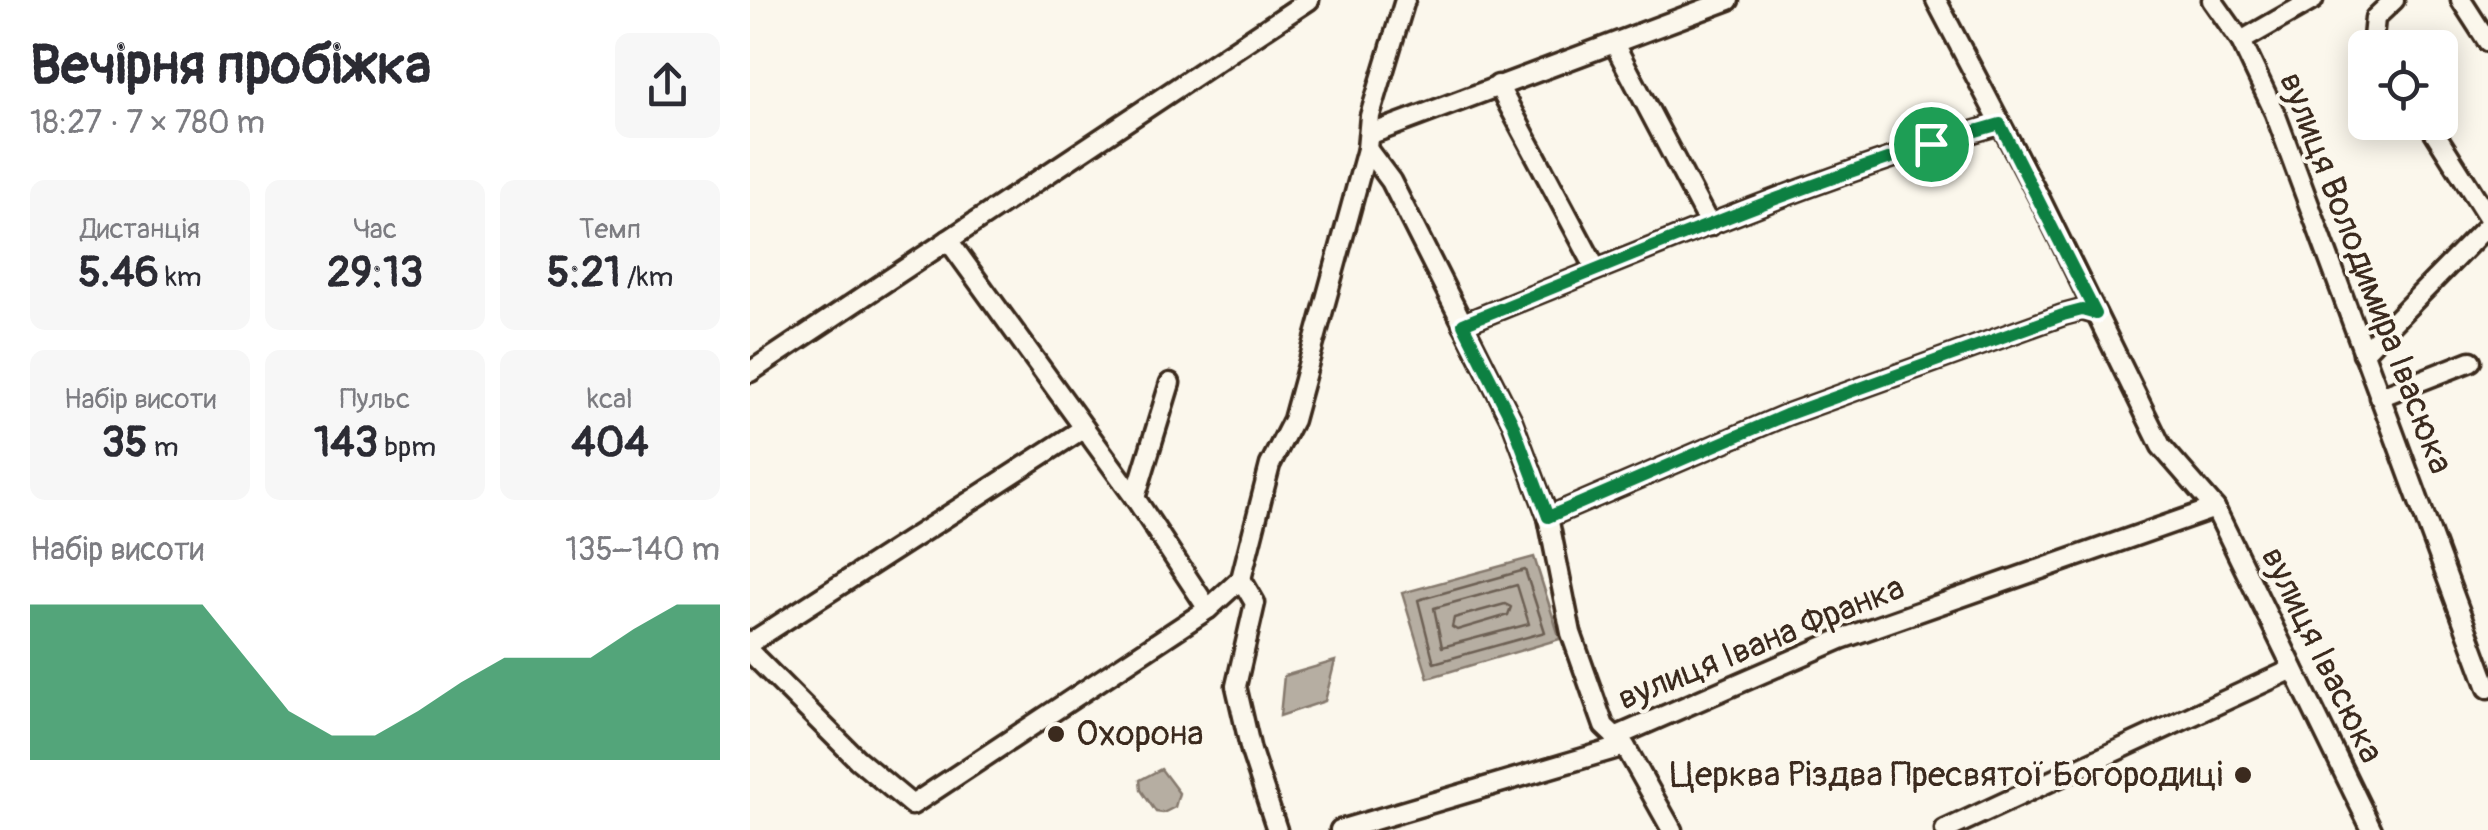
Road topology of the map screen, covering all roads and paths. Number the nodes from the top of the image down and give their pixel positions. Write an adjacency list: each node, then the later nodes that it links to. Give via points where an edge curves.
1 (1310, 0): 20 (street)
2 (1405, 0): 16 (street, via 1370,116)
3 (1729, 0): 13 (street)
4 (1936, 0): 14 (street, вулиця Івасюка)
5 (2212, 0): 10 (street, вулиця Володимира Івасюка)
6 (2394, 0): 9 (street, via 2375,18)
7 (2461, 0): 11 (street)
8 (2308, 2): 10 (street)
9 (2375, 30)
10 (2241, 41): 24 (street, вулиця Володимира Івасюка, via 2275,113)
11 (2488, 42)
12 (1619, 52): 18 (street)
13 (1498, 85): 16 (street); 21 (street)
14 (2000, 124): 18 (street); 22 (street, вулиця Івасюка)
15 (2439, 140): 17 (street)
16 (1369, 141): 23 (street); 33 (street, via 1294,420 1270,465)
17 (2488, 217)
18 (1710, 226): 21 (street)
19 (2488, 226): 24 (street)
20 (948, 240): 26 (street); 29 (street)
21 (1596, 269): 23 (street)
22 (2096, 314): 31 (street, вулиця Івасюка, via 2161,446); 32 (street, via 2063,315 1786,415)
23 (1463, 324): 32 (street, via 1512,421)
24 (2362, 353): 28 (street, вулиця Володимира Івасюка)
25 (2471, 361): 28 (street)
26 (750, 372)
27 (1170, 383): 30 (street)
28 (2379, 397): 38 (street, вулиця Володимира Івасюка)
29 (1084, 428): 30 (street); 35 (street)
30 (1135, 498): 34 (street)
31 (2215, 508): 37 (street, вулиця Івасюка); 39 (street, вулиця Івана Франка, via 1842,640)
32 (1548, 517): 39 (street, via 1572,633 1604,726)
33 (1241, 579): 34 (street); 41 (street, via 1256,603 1236,686)
34 (1208, 608): 36 (street, via 912,805 856,760)
35 (750, 643)
36 (750, 652)
37 (2293, 669): 40 (street); 45 (street, вулиця Івасюка)
38 (2488, 688)
39 (1616, 738): 42 (street, вулиця Івана Франка, via 1618,748); 43 (street)
40 (1981, 824): 44 (street)
41 (1277, 830)
42 (1340, 830)
43 (1672, 830)
44 (1946, 830)
45 (2372, 830)

